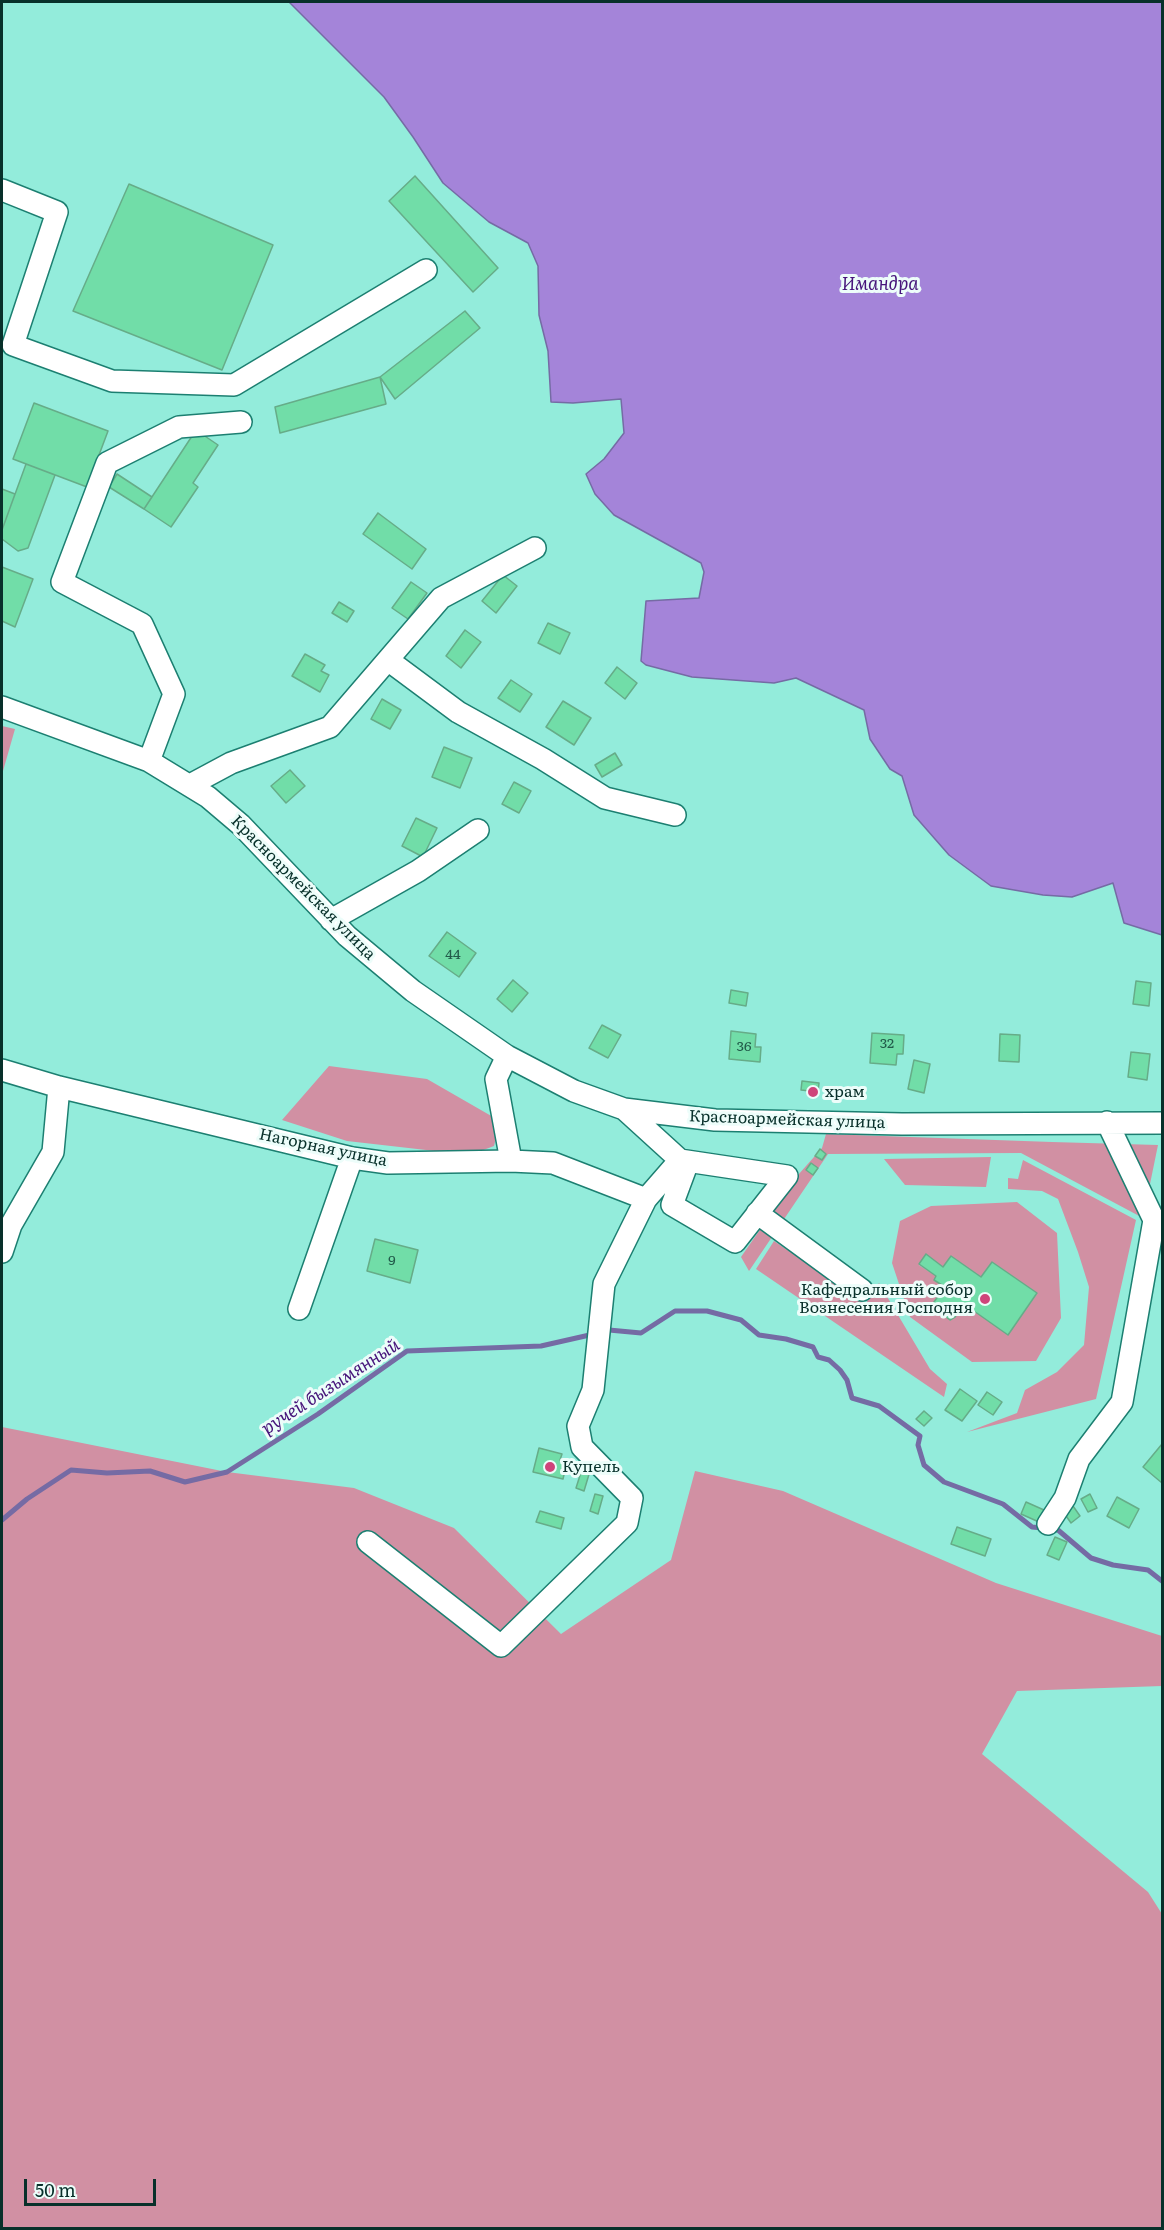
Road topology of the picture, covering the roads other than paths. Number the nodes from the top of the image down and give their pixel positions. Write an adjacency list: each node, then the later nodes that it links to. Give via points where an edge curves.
1 (2, 190): 2 (street, via 57,212 13,345 112,381 234,385)
2 (426, 270)
3 (241, 422): 7 (street, via 179,427 107,463 62,582 142,624 174,694)
4 (536, 548): 5 (street, via 441,598)
5 (388, 660): 8 (street, via 330,727 231,763); 9 (street, via 458,712 605,798)
6 (2, 706): 7 (street, Красноармейская улица)
7 (149, 761): 8 (street, Красноармейская улица)
8 (189, 785): 11 (street, Красноармейская улица, via 241,825)
9 (675, 815)
10 (478, 830): 11 (street, via 418,871)
11 (331, 920): 12 (street, Красноармейская улица, via 413,991)
12 (507, 1056): 15 (street, Красноармейская улица, via 574,1091); 19 (street, via 496,1079)
13 (2, 1070): 14 (street, Нагорная улица)
14 (59, 1087): 18 (street, Нагорная улица); 23 (street, via 53,1152 10,1225)
15 (624, 1109): 16 (street, Красноармейская улица, via 715,1120 902,1124); 20 (street)
16 (1107, 1122): 17 (street, Красноармейская улица); 26 (street, via 1154,1220 1122,1402 1079,1459 1065,1498)
17 (1162, 1123)
18 (352, 1158): 19 (street, Нагорная улица, via 388,1163); 25 (street)
19 (511, 1161): 21 (street, Нагорная улица, via 553,1163)
20 (684, 1161): 21 (street); 22 (street, via 787,1176); 22 (street, via 672,1205 735,1242)
21 (646, 1198): 27 (street, via 604,1284 593,1390 578,1426 582,1447 632,1498 627,1523 501,1646)
22 (757, 1213): 24 (street)
23 (2, 1252)
24 (862, 1290)
25 (299, 1309)
26 (1048, 1524)
27 (368, 1542)

